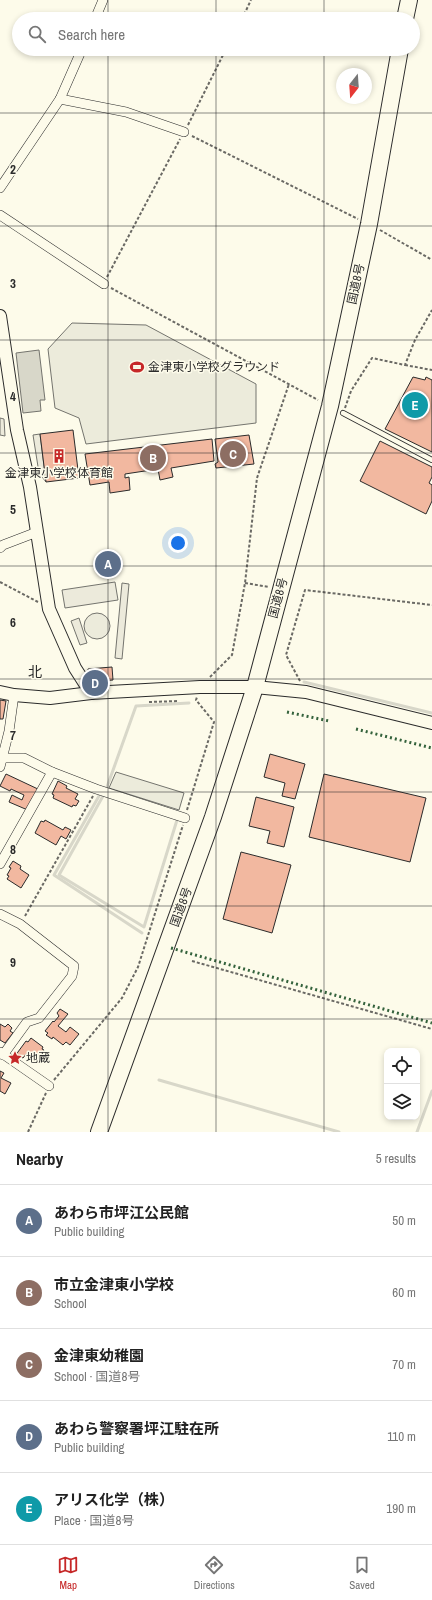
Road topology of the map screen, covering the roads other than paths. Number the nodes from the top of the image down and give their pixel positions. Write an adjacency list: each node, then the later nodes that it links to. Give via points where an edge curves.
1 (103, 0): 3 (street)
2 (409, 0): 4 (highway)
3 (98, 12)
4 (406, 12)
5 (79, 56): 7 (street)
6 (399, 56): 14 (highway, 国道8号)
7 (60, 99): 8 (street, via 126,112); 9 (street)
8 (184, 132)
9 (0, 188)
10 (0, 215): 11 (street)
11 (104, 284)
12 (0, 316): 13 (street)
13 (5, 372): 16 (street)
14 (337, 410): 15 (lane); 18 (highway, 国道8号, via 281,588)
15 (432, 460)
16 (37, 532): 17 (street); 20 (street, via 49,609 75,668)
17 (0, 548)
18 (255, 687): 20 (street, via 200,687); 22 (street, via 306,692); 30 (highway, 国道8号, via 213,817)
19 (0, 692): 21 (street)
20 (91, 693): 21 (street, via 50,698)
21 (14, 695): 23 (street)
22 (432, 723)
23 (1, 761): 24 (street, via 24,758)
24 (52, 772): 25 (street); 26 (street)
25 (185, 818)
26 (0, 864)
27 (0, 914): 28 (street, via 20,924 74,966 72,976 39,1018 27,1022)
28 (1, 1054): 29 (street)
29 (49, 1086)
30 (99, 1132)

